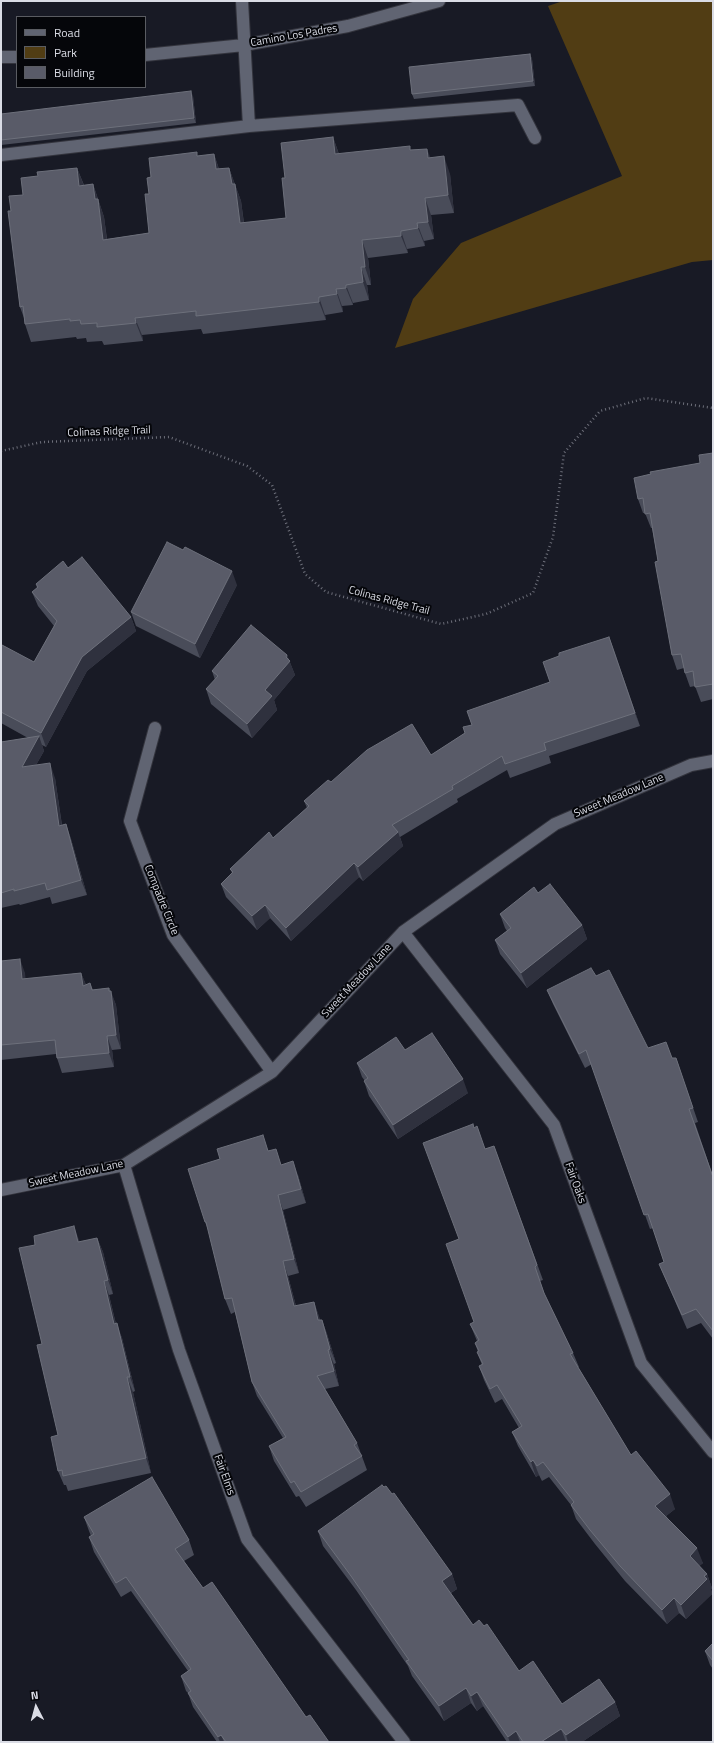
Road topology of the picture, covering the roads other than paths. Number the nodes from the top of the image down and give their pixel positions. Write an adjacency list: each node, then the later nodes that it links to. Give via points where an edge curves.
1 (242, 1): 3 (street)
2 (439, 1): 3 (street, Camino Los Padres, via 348,26)
3 (244, 45): 4 (street, Camino Los Padres); 7 (street)
4 (146, 55)
5 (1, 57): 6 (street)
6 (16, 57)
7 (249, 126): 8 (street, via 518,104); 9 (street)
8 (535, 138)
9 (1, 155)
10 (155, 728): 13 (street, Compadre Circle, via 130,821 173,935)
11 (713, 761): 12 (street, Sweet Meadow Lane, via 691,765 554,824)
12 (403, 932): 13 (street, Sweet Meadow Lane); 16 (street, Fair Oaks, via 554,1125 641,1363)
13 (272, 1072): 14 (street, Sweet Meadow Lane)
14 (124, 1165): 15 (street, Sweet Meadow Lane); 17 (street, Fair Elms, via 179,1350 246,1539)
15 (1, 1190)
16 (713, 1452)
17 (404, 1742)

